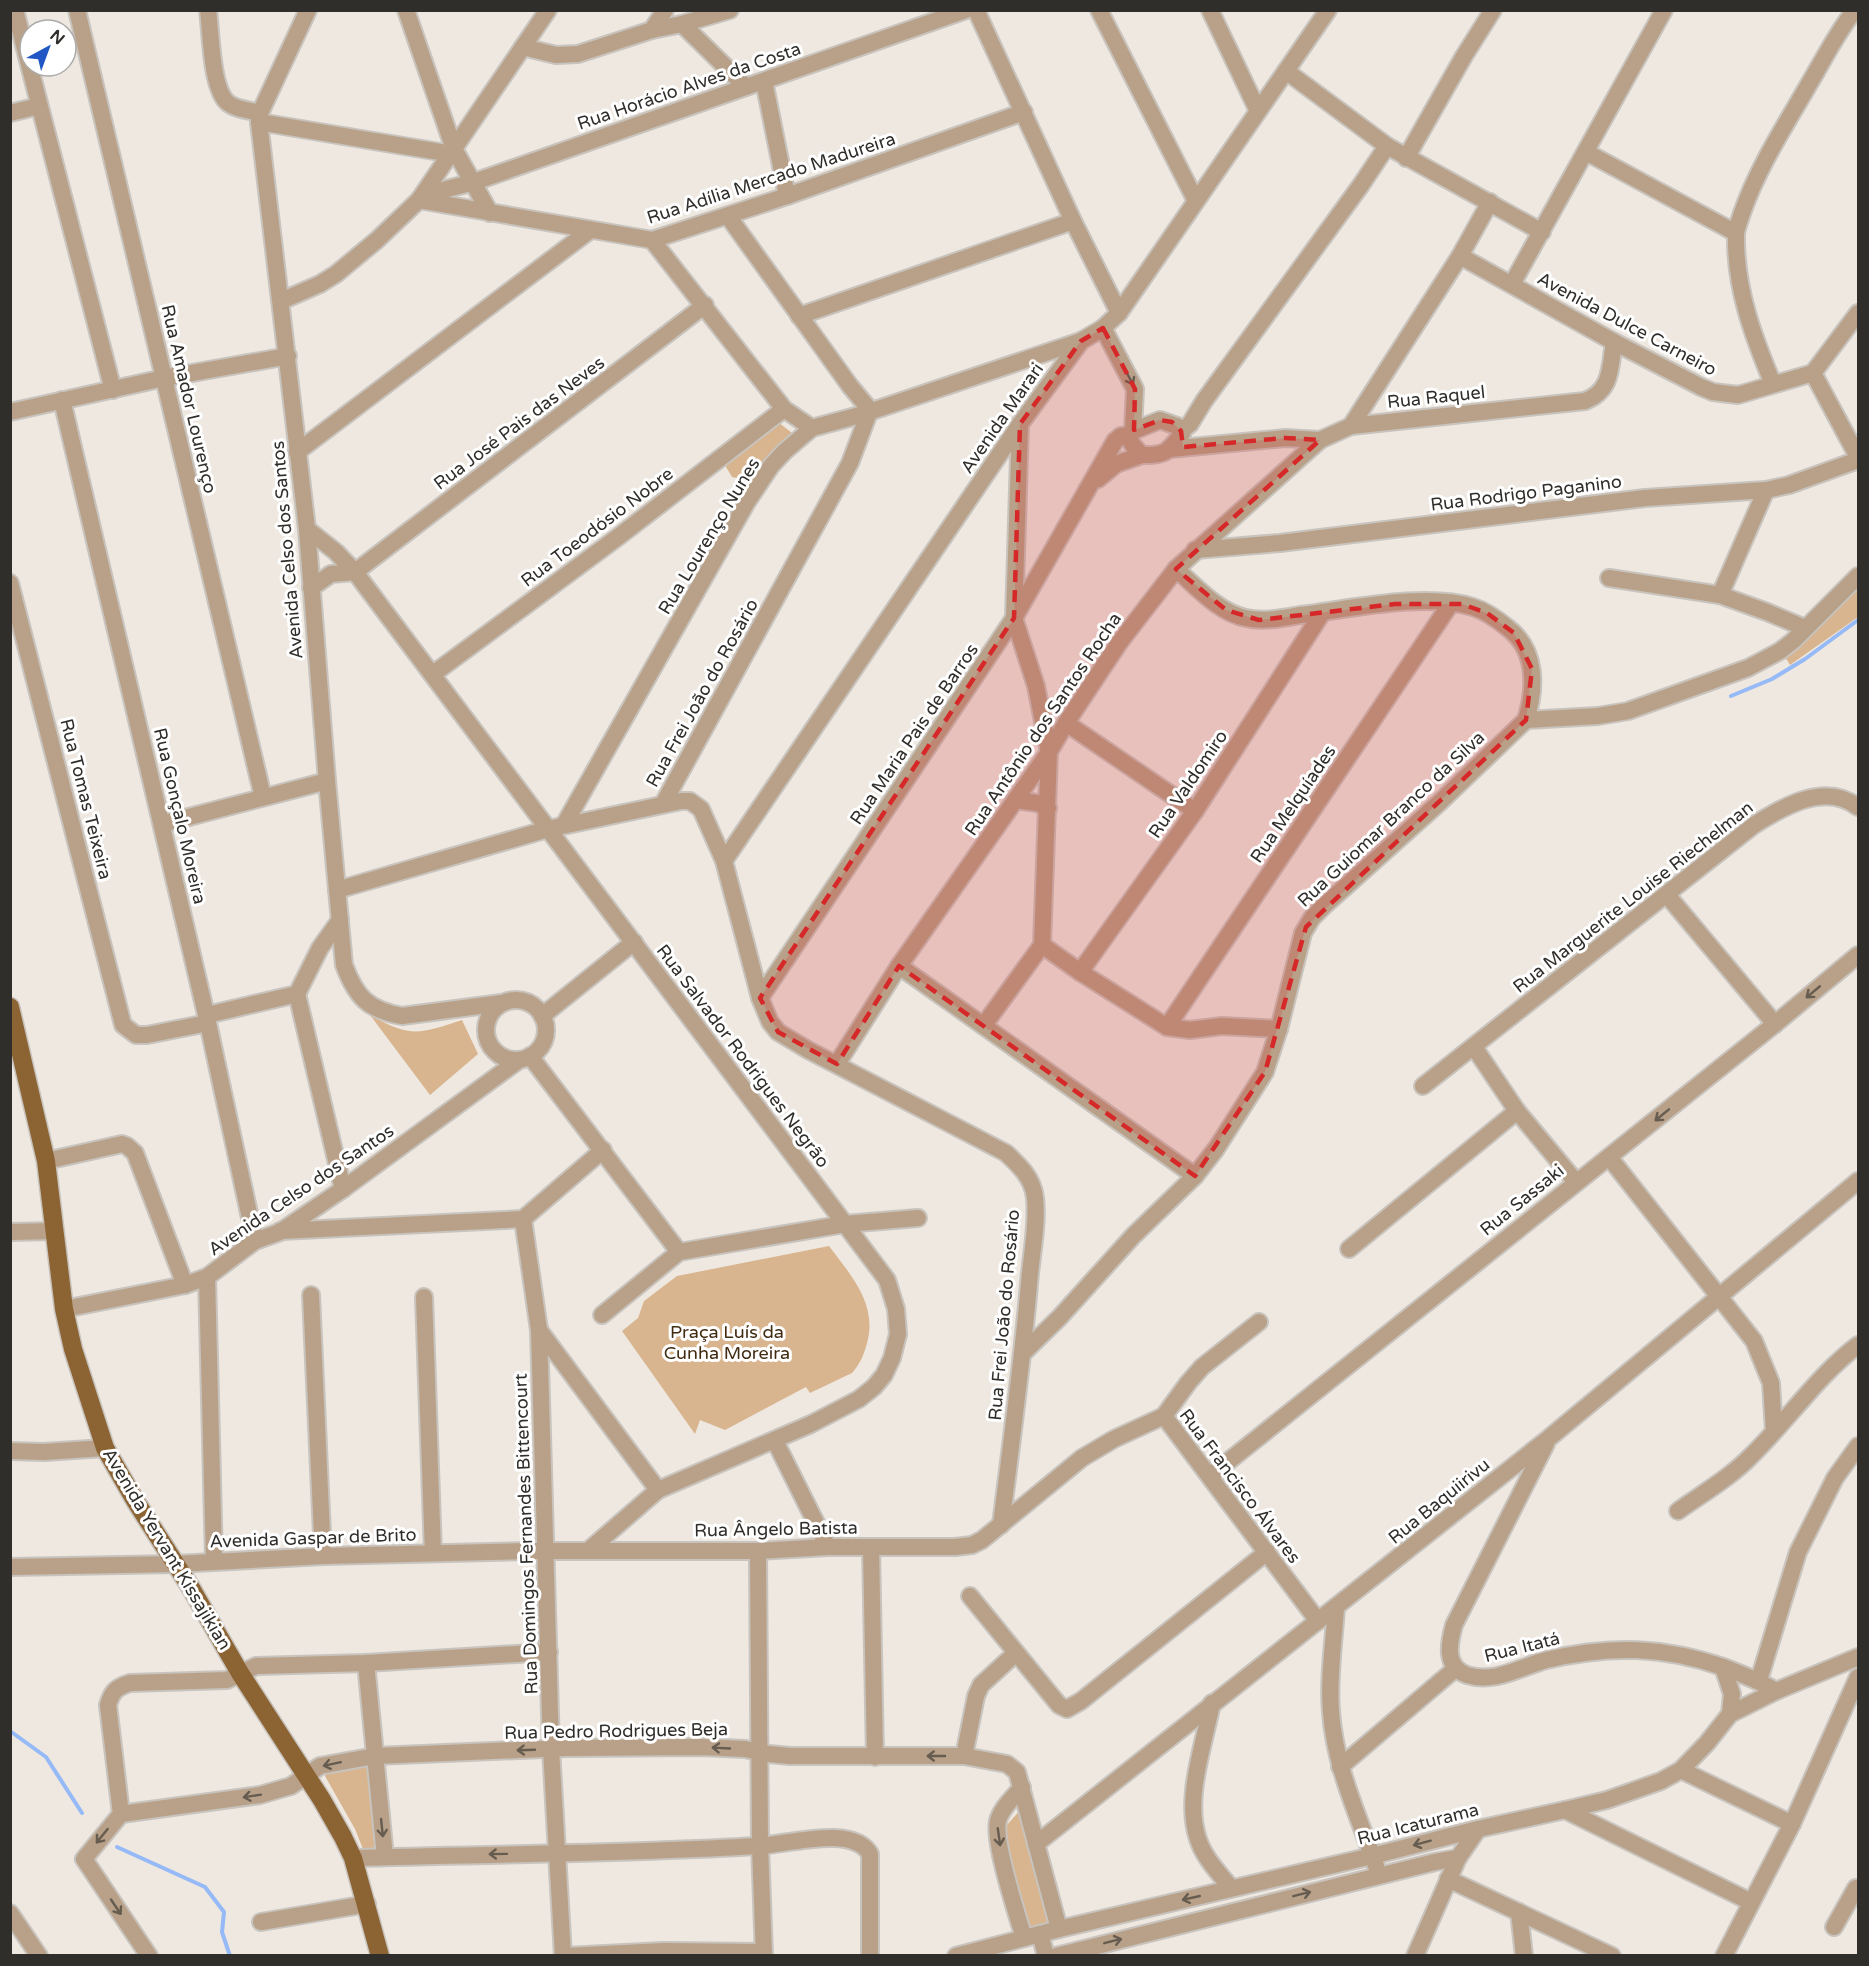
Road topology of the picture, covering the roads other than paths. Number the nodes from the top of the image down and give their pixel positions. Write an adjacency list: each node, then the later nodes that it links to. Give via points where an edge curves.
1 (15, 10): 23 (street)
2 (77, 10): 56 (street, Rua Amador Lourenço)
3 (208, 10): 27 (street, via 220,93 230,105)
4 (308, 10): 27 (street)
5 (406, 10): 29 (street)
6 (548, 10): 19 (street)
7 (665, 10): 18 (street)
8 (730, 10): 17 (street)
9 (966, 10): 21 (street, Rua Horácio Alves da Costa)
10 (976, 10): 25 (street)
11 (1099, 10): 35 (street)
12 (1210, 10): 24 (street)
13 (1328, 10): 20 (street, Avenida Marari)
14 (1493, 10): 31 (street)
15 (1664, 10): 30 (street)
16 (1855, 10): 42 (street, via 1772,148 1752,187)
17 (682, 24): 18 (street); 22 (street)
18 (652, 30): 19 (street, via 578,54 556,55)
19 (523, 47): 29 (street)
20 (1286, 71): 24 (street, Avenida Marari); 28 (street)
21 (764, 81): 22 (street, Rua Horácio Alves da Costa); 33 (street)
22 (746, 87): 32 (street, Rua Horácio Alves da Costa)
23 (39, 106): 26 (street); 58 (street)
24 (1258, 111): 35 (street, Avenida Marari)
25 (1024, 112): 33 (street, Rua Adília Mercado Madureira); 39 (street)
26 (10, 113)
27 (260, 117): 29 (street); 46 (street, Avenida Celso dos Santos)
28 (1387, 146): 31 (street); 66 (street, via 1204,401)
29 (453, 152): 32 (street); 34 (street)
30 (1586, 152): 41 (street); 42 (street)
31 (1406, 158): 36 (street)
32 (474, 182): 34 (street, Rua Horácio Alves da Costa); 37 (street)
33 (787, 196): 38 (street, Rua Adília Mercado Madureira)
34 (421, 197): 37 (street, Rua Adília Mercado Madureira); 46 (street, via 336,274)
35 (1196, 201): 48 (street, Avenida Marari)
36 (1490, 202): 41 (street); 44 (street)
37 (490, 213): 40 (street, Rua Adília Mercado Madureira)
38 (728, 216): 43 (street, Rua Adília Mercado Madureira); 50 (street)
39 (1073, 221): 48 (street); 50 (street)
40 (589, 231): 43 (street, Rua Adília Mercado Madureira); 71 (street)
41 (1542, 232): 45 (street)
42 (1736, 233): 57 (street, via 1744,305)
43 (652, 240): 47 (street)
44 (1460, 256): 45 (street, Avenida Dulce Carneiro); 64 (street)
45 (1512, 284): 53 (street, Avenida Dulce Carneiro)
46 (281, 301): 54 (street, Avenida Celso dos Santos)
47 (705, 306): 60 (street); 79 (street, Rua José Pais das Neves)
48 (1119, 313): 51 (street, Avenida Marari)
49 (1858, 313): 55 (street)
50 (799, 316): 61 (street)
51 (1103, 328): 52 (street, Avenida Marari); 67 (street, one-way to 67, via 1135,389)
52 (1081, 341): 61 (street, Rua Lourenço Nunes); 63 (street, Avenida Marari)
53 (1614, 342): 57 (street, Avenida Dulce Carneiro, via 1713,392 1738,395); 64 (street, Rua Raquel, via 1605,385 1599,395 1585,400)
54 (288, 356): 56 (street); 71 (street, Avenida Celso dos Santos)
55 (1813, 373): 57 (street, Avenida Dulce Carneiro); 73 (street)
56 (164, 378): 58 (street); 94 (street, Rua Amador Lourenço)
57 (1773, 384)
58 (113, 390): 59 (street)
59 (62, 400): 62 (street); 100 (street, Rua Gonçalo Moreira)
60 (784, 409): 65 (street); 89 (street, Rua Toeodósio Nobre)
61 (870, 410): 65 (street, Rua Lourenço Nunes); 96 (street, Rua Frei João do Rosário, via 850,463)
62 (10, 412)
63 (1020, 424): 87 (street); 102 (street, Avenida Marari)
64 (1352, 426): 68 (street, Rua Raquel)
65 (812, 428): 101 (street, Rua Lourenço Nunes, via 771,466 747,502)
66 (1178, 429): 67 (street, via 1160,420); 69 (street, Rua Raquel); 70 (street)
67 (1131, 433): 72 (street, via 1130,440); 74 (street, Rua Maria Pais de Barros, via 1115,441)
68 (1320, 440): 69 (street, Rua Raquel, via 1285,438); 77 (street, Rua Antônio dos Santos Rocha)
69 (1223, 443): 70 (street, Rua Raquel)
70 (1170, 449): 72 (street, via 1158,456)
71 (297, 452): 76 (street, Avenida Celso dos Santos)
72 (1142, 455): 74 (street, Rua Maria Pais de Barros, via 1116,464)
73 (1858, 458): 75 (street, Rua Rodrigo Paganino)
74 (1090, 485): 87 (street, Rua Maria Pais de Barros)
75 (1766, 490): 77 (street, Rua Rodrigo Paganino, via 1645,498); 84 (street)
76 (307, 529): 79 (street, Rua Salvador Rodrigues Negrão); 83 (street, Avenida Celso dos Santos)
77 (1195, 550): 78 (street, Rua Antônio dos Santos Rocha)
78 (1176, 569): 86 (street, via 1235,615 1259,621); 91 (street, Rua Antônio dos Santos Rocha, via 1119,643)
79 (356, 572): 83 (street, via 331,574); 89 (street, Rua Salvador Rodrigues Negrão)
80 (1858, 576): 88 (street)
81 (1609, 578): 84 (street)
82 (10, 583): 117 (street, Rua Tomas Teixeira, via 123,1025 136,1035 147,1035)
83 (311, 588): 93 (street, Avenida Celso dos Santos)
84 (1720, 595): 88 (street)
85 (1451, 603): 86 (street, via 1395,604); 90 (street, via 1488,613 1524,646 1533,687); 120 (street, Rua Melquíades)
86 (1322, 613): 99 (street, Rua Valdomiro)
87 (1014, 618): 92 (street, via 1036,686); 112 (street, Rua Maria Pais de Barros)
88 (1805, 628): 90 (street, via 1780,651 1748,668 1640,707 1598,716)
89 (433, 674): 101 (street, Rua Salvador Rodrigues Negrão)
90 (1526, 720): 121 (street, Rua Guiomar Branco da Silva, via 1312,918 1303,933)
91 (1066, 723): 92 (street, Rua Antônio dos Santos Rocha); 99 (street)
92 (1049, 752): 95 (street, Rua Antônio dos Santos Rocha); 98 (street)
93 (327, 781): 94 (street); 103 (street, Avenida Celso dos Santos)
94 (263, 797): 100 (street)
95 (1015, 800): 98 (street); 109 (street, Rua Antônio dos Santos Rocha)
96 (663, 804): 101 (street); 102 (street, Rua Frei João do Rosário, via 696,804)
97 (1858, 807): 104 (street, Rua Marguerite Louise Riechelman, via 1832,796 1783,807 1754,825)
98 (1048, 808): 107 (street)
99 (1195, 811): 110 (street, Rua Valdomiro)
100 (162, 824): 117 (street, Rua Gonçalo Moreira)
101 (556, 827): 103 (street); 106 (street, Rua Salvador Rodrigues Negrão)
102 (724, 861): 112 (street, Rua Frei João do Rosário)
103 (337, 890): 105 (street, Avenida Celso dos Santos)
104 (1667, 895): 118 (street); 123 (street, Rua Marguerite Louise Riechelman)
105 (340, 920): 111 (street, via 320,948); 115 (street, Avenida Celso dos Santos, via 344,965 363,1000 375,1009 402,1016)
106 (634, 942): 116 (street); 139 (street, Rua Salvador Rodrigues Negrão)
107 (1042, 945): 110 (street); 119 (street)
108 (1858, 955): 118 (street, Rua Sassaki, one-way to 118)
109 (899, 966): 119 (street); 126 (street, Rua Antônio dos Santos Rocha)
110 (1080, 972): 120 (street)
111 (297, 994): 117 (street); 136 (street)
112 (760, 998): 126 (street, Rua Frei João do Rosário, via 778,1032)
113 (502, 1003): 115 (street, Avenida Celso dos Santos); 116 (street, via 525,1001); 122 (street, via 490,1013)
114 (10, 1007): 132 (main road, Avenida Yervant Kissajikian)
115 (451, 1010): 122 (street, via 469,1017)
116 (542, 1016): 125 (street, via 546,1031 541,1046)
117 (208, 1019): 143 (street, Rua Gonçalo Moreira)
118 (1775, 1024): 131 (street, Rua Sassaki, one-way to 131)
119 (984, 1025): 133 (street)
120 (1167, 1027): 121 (street)
121 (1279, 1029): 133 (street, Rua Guiomar Branco da Silva, via 1265,1072)
122 (486, 1032): 124 (street)
123 (1474, 1047): 127 (street, Rua Marguerite Louise Riechelman); 129 (street)
124 (493, 1049): 125 (street, via 509,1059); 128 (street)
125 (524, 1058): 128 (street, Avenida Celso dos Santos); 130 (street)
126 (837, 1064): 156 (street, Rua Frei João do Rosário, via 1006,1153 1031,1182 1035,1197)
127 (1423, 1086)
128 (478, 1091): 136 (street, Avenida Celso dos Santos)
129 (1517, 1111): 135 (street); 144 (street)
130 (603, 1150): 138 (street); 145 (street)
131 (1609, 1157): 135 (street, Rua Sassaki); 150 (street)
132 (46, 1161): 140 (main road, Avenida Yervant Kissajikian); 147 (street, via 122,1144 131,1148)
133 (1195, 1176): 156 (street, Rua Guiomar Branco da Silva)
134 (1858, 1180): 150 (street, Rua Baquiirivu)
135 (1576, 1182): 164 (street, Rua Sassaki)
136 (343, 1189): 142 (street, Avenida Celso dos Santos)
137 (918, 1218): 139 (street)
138 (523, 1220): 142 (street); 154 (street, Rua Domingos Fernandes Bittencourt)
139 (845, 1224): 145 (street); 160 (street, Rua Salvador Rodrigues Negrão, via 887,1280 896,1309 898,1334 892,1358 884,1375 859,1399)
140 (54, 1231): 141 (street); 151 (main road, Avenida Yervant Kissajikian)
141 (10, 1232)
142 (280, 1232): 143 (street, Avenida Celso dos Santos)
143 (255, 1241): 146 (street, Avenida Celso dos Santos)
144 (1349, 1249)
145 (679, 1252): 152 (street)
146 (207, 1276): 147 (street, Avenida Celso dos Santos); 176 (street)
147 (185, 1285): 151 (street, Avenida Celso dos Santos)
148 (311, 1295): 175 (street)
149 (424, 1297): 174 (street)
150 (1718, 1299): 158 (street, via 1754,1341 1771,1383); 159 (street, Rua Baquiirivu)
151 (64, 1309): 162 (main road, Avenida Yervant Kissajikian)
152 (602, 1315)
153 (1258, 1322): 157 (street, via 1202,1368)
154 (540, 1330): 165 (street); 171 (street, Rua Domingos Fernandes Bittencourt)
155 (1858, 1345): 158 (street)
156 (1023, 1353): 167 (street, Rua Frei João do Rosário)
157 (1164, 1416): 164 (street, Rua Francisco Álvares); 167 (street, Rua Francisco Álvares, via 1089,1453)
158 (1774, 1431): 166 (street, via 1730,1475)
159 (1549, 1438): 180 (street, Rua Baquiirivu); 187 (street, via 1454,1625 1449,1655)
160 (775, 1441): 165 (street, Rua Salvador Rodrigues Negrão); 168 (street)
161 (1858, 1446): 190 (street, via 1835,1478 1798,1552)
162 (105, 1448): 163 (street); 177 (main road, Avenida Yervant Kissajikian)
163 (10, 1451)
164 (1210, 1476): 173 (street, Rua Francisco Álvares)
165 (658, 1490): 170 (street, Rua Salvador Rodrigues Negrão)
166 (1678, 1511)
167 (1001, 1525): 169 (street, Rua Ângelo Batista, via 972,1545)
168 (828, 1547): 169 (street, Rua Ângelo Batista); 172 (street, Rua Ângelo Batista)
169 (871, 1547): 198 (street)
170 (589, 1550): 171 (street, Rua Ângelo Batista); 172 (street, Rua Ângelo Batista)
171 (545, 1551): 174 (street, Avenida Gaspar de Brito); 182 (street, Rua Domingos Fernandes Bittencourt)
172 (758, 1551): 195 (street)
173 (1267, 1552): 181 (street, Rua Francisco Álvares); 183 (street, via 1072,1708 1063,1709)
174 (433, 1554): 175 (street, Avenida Gaspar de Brito)
175 (323, 1556): 176 (street, Avenida Gaspar de Brito)
176 (214, 1561): 177 (street, Avenida Gaspar de Brito)
177 (176, 1564): 178 (street, Avenida Gaspar de Brito); 188 (main road, Avenida Yervant Kissajikian)
178 (10, 1567)
179 (970, 1596): 183 (street)
180 (1336, 1607): 181 (street, Rua Baquiirivu); 199 (street, via 1331,1711)
181 (1318, 1621): 192 (street, Rua Baquiirivu)
182 (549, 1652): 185 (street); 194 (street, Rua Domingos Fernandes Bittencourt)
183 (1016, 1653): 197 (street, via 981,1686)
184 (1858, 1657): 191 (street)
185 (366, 1662): 188 (street, via 256,1666); 196 (street)
186 (1723, 1667): 187 (street, Rua Itatá, via 1671,1652 1621,1650 1588,1651 1485,1678); 190 (street, Rua Itatá); 193 (street, via 1732,1694)
187 (1455, 1669): 199 (street)
188 (240, 1673): 201 (main road, Avenida Yervant Kissajikian); 204 (street, via 227,1680 130,1683 114,1690 108,1705)
189 (1858, 1677): 205 (street)
190 (1759, 1680): 191 (street, Rua Itatá)
191 (1776, 1691): 193 (street)
192 (1212, 1703): 207 (street, Rua Baquiirivu); 216 (street, via 1193,1792 1193,1816 1208,1859)
193 (1730, 1714): 200 (street, Rua Icaturama)
194 (551, 1749): 195 (street, Rua Pedro Rodrigues Beja, one-way to 194, via 701,1747); 196 (street, Rua Pedro Rodrigues Beja, one-way to 196); 209 (street, Rua Domingos Fernandes Bittencourt)
195 (760, 1752): 198 (street, Rua Pedro Rodrigues Beja); 208 (street)
196 (375, 1756): 201 (street, Rua Pedro Rodrigues Beja, one-way to 201, via 320,1766); 211 (street, one-way to 211)
197 (964, 1756): 198 (street, Rua Pedro Rodrigues Beja, one-way to 198); 202 (street, Rua Pedro Rodrigues Beja, via 1007,1764 1017,1772)
198 (875, 1757)
199 (1340, 1767): 210 (street)
200 (1681, 1770): 203 (street, Rua Icaturama, via 1618,1796); 205 (street)
201 (306, 1776): 204 (street, Rua Pedro Rodrigues Beja, one-way to 204, via 291,1786 260,1795); 212 (main road, Avenida Yervant Kissajikian)
202 (1022, 1787): 207 (street); 225 (street, one-way to 225, via 1002,1810 997,1831 1005,1871)
203 (1565, 1810): 206 (street, Rua Icaturama); 218 (street)
204 (121, 1814): 229 (street, one-way to 229, via 84,1859)
205 (1792, 1824): 218 (street)
206 (1478, 1829): 210 (street, Rua Icaturama, one-way to 210); 213 (street)
207 (1036, 1844): 224 (street)
208 (760, 1846): 209 (street); 227 (street); 232 (street, via 832,1838 849,1839 867,1848 871,1864)
209 (556, 1853): 211 (street, one-way to 211); 231 (street, Rua Domingos Fernandes Bittencourt)
210 (1372, 1856): 214 (street); 216 (street, Rua Icaturama)
211 (385, 1857): 212 (street)
212 (353, 1858): 219 (main road, Avenida Yervant Kissajikian)
213 (1458, 1858): 214 (street); 215 (street)
214 (1379, 1875): 235 (street, one-way to 214)
215 (1448, 1879): 220 (street); 236 (street)
216 (1231, 1888): 224 (street, Rua Icaturama, one-way to 224)
217 (1858, 1888): 223 (street)
218 (1751, 1902): 239 (street)
219 (367, 1904): 222 (street); 230 (main road, Avenida Yervant Kissajikian)
220 (1519, 1912): 237 (street); 238 (street)
221 (10, 1913): 228 (street)
222 (261, 1922)
223 (1834, 1927)
224 (1059, 1929): 225 (street, Rua Icaturama)
225 (1032, 1936): 233 (street, Rua Icaturama); 234 (street)
226 (663, 1954): 227 (street); 231 (street)
227 (764, 1954)
228 (39, 1956)
229 (148, 1956)
230 (380, 1956)
231 (565, 1956)
232 (870, 1956)
233 (956, 1956)
234 (1046, 1956)
235 (1056, 1956)
236 (1415, 1956)
237 (1524, 1956)
238 (1612, 1956)
239 (1724, 1956)

